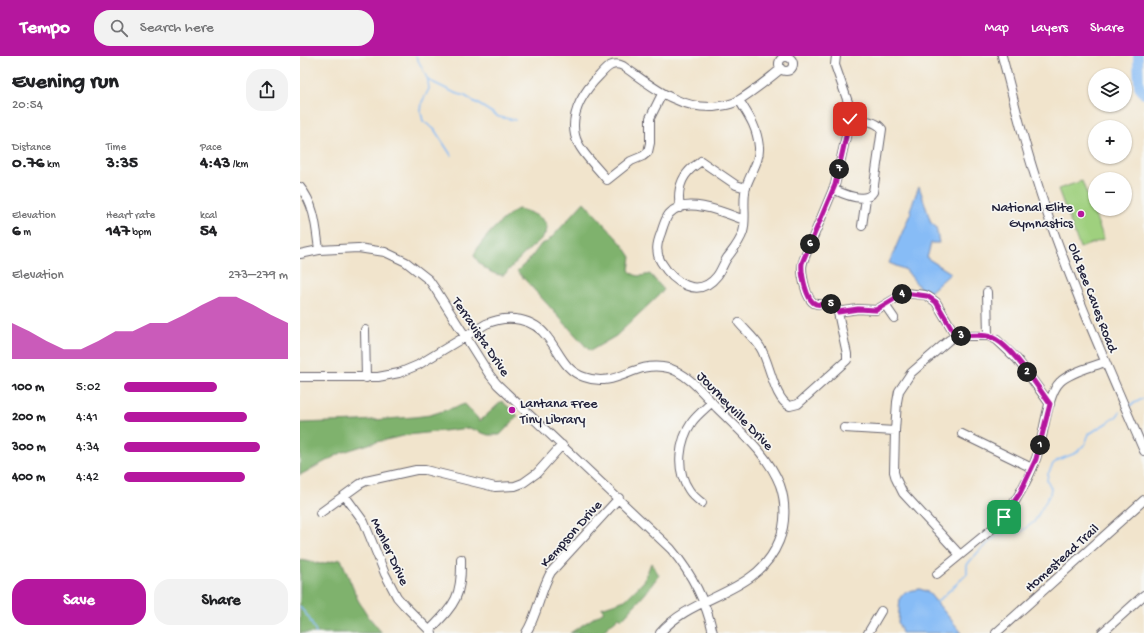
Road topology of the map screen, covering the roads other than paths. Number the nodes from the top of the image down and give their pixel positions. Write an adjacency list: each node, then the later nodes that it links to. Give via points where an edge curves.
1 (836, 56): 6 (street, via 835,65 849,105)
2 (1002, 56): 25 (street, Old Bee Caves Road, via 1035,176)
3 (792, 57): 5 (street, via 780,60 781,69)
4 (662, 94): 4 (street, via 616,63 610,65 589,86 580,103 574,124 575,134 578,143 607,180 631,161 648,152 650,118); 5 (street, via 689,105 702,107 725,105)
5 (739, 100): 8 (street, via 756,129 759,149)
6 (850, 119): 9 (street); 10 (street, via 874,123 882,130 873,192)
7 (300, 187): 14 (street, via 313,211)
8 (746, 188): 11 (street, via 736,185 701,161 682,180 678,191); 12 (street)
9 (833, 189): 10 (street, via 846,195); 18 (street, via 802,267 809,299 818,305 832,304)
10 (866, 198): 13 (street)
11 (680, 208): 12 (street, via 708,207); 12 (street, via 673,210 667,218 657,252 661,262 676,280 693,288 706,285 717,276 740,240)
12 (744, 220)
13 (862, 226)
14 (319, 250): 15 (street, Terravista Drive); 22 (street, Terravista Drive, via 373,249 406,262 429,280)
15 (300, 254)
16 (987, 292): 24 (street)
17 (885, 306): 18 (street, via 873,311 858,309); 19 (street); 23 (street, via 904,293 929,297 936,302)
18 (838, 312): 20 (street, via 846,360 793,406 782,401 761,348)
19 (894, 318)
20 (739, 323)
21 (365, 330): 27 (street)
22 (465, 336): 27 (street, Journeyville Drive, via 410,369 387,376); 28 (street, Journeyville Drive, via 493,321 521,320 542,330 566,366 584,378 613,380 640,368 664,367 692,381); 33 (street, Terravista Drive, via 497,384)
23 (956, 336): 24 (street); 31 (street, via 911,373 901,386)
24 (988, 336): 29 (street, via 997,340 1017,359)
25 (1105, 362): 29 (street, via 1062,380 1056,387); 34 (street, Old Bee Caves Road)
26 (300, 377): 27 (street, Journeyville Drive)
27 (366, 378)
28 (712, 402): 39 (street, via 690,425 680,452 685,483); 45 (street, Journeyville Drive, via 752,443 771,468 781,488 784,509 781,536 765,565 746,581)
29 (1050, 404): 35 (street)
30 (844, 428): 31 (street)
31 (895, 431): 41 (street, via 894,472 899,486)
32 (962, 434): 35 (street)
33 (562, 445): 36 (street, via 536,473 515,486 495,487 416,470 360,484); 37 (street, Terravista Drive)
34 (1144, 452)
35 (1032, 468): 41 (street, via 1004,517)
36 (345, 496): 40 (street); 47 (street, Menler Drive, via 364,522 397,597)
37 (619, 498): 45 (street, Terravista Drive, via 671,549 689,574); 48 (street, Kempson Drive, via 551,572)
38 (1144, 500): 52 (street, Homestead Trail)
39 (702, 503)
40 (320, 513)
41 (960, 555): 43 (street)
42 (461, 559): 47 (street, via 461,578 456,598)
43 (937, 574)
44 (1143, 598): 53 (street)
45 (704, 603): 49 (street, Journeyville Drive, via 675,618); 50 (street, Terravista Drive)
46 (881, 611): 51 (street)
47 (430, 632)
48 (526, 633)
49 (660, 633)
50 (713, 633)
51 (868, 633)
52 (996, 633)
53 (1102, 633)

